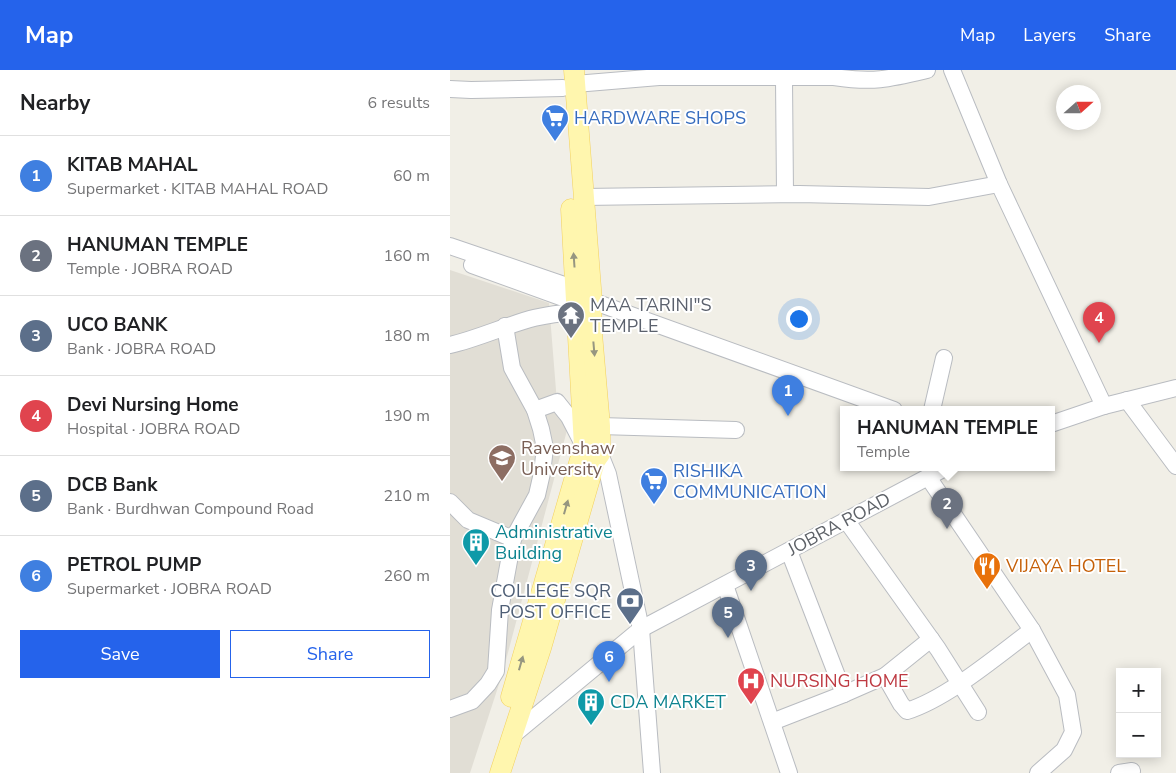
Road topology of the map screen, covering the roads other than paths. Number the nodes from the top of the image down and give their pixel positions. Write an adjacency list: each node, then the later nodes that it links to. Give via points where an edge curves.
1 (927, 70): 3 (street, via 881,81 860,81)
2 (952, 70): 7 (street)
3 (835, 74): 5 (street)
4 (568, 78): 5 (street); 6 (street, via 471,90); 9 (main road); 12 (main road, one-way to 4)
5 (784, 78): 8 (street)
6 (450, 88)
7 (999, 184): 8 (street, via 928,198); 20 (street)
8 (785, 194): 9 (street)
9 (583, 197): 12 (main road)
10 (450, 246): 12 (street)
11 (450, 257): 12 (street)
12 (580, 301): 13 (street, via 558,312); 18 (street); 23 (main road, one-way to 23, via 591,322); 25 (main road)
13 (505, 326): 14 (street, via 474,340); 21 (street, via 512,368)
14 (450, 345)
15 (944, 358): 19 (street)
16 (1176, 388): 17 (street)
17 (1127, 400): 20 (street); 26 (street)
18 (882, 406)
19 (933, 406)
20 (1104, 406): 22 (street)
21 (535, 410): 25 (street, via 556,402); 31 (street, via 545,448 542,473 537,495)
22 (1055, 423)
23 (600, 426): 24 (street); 25 (main road)
24 (736, 430)
25 (592, 450): 34 (street, via 608,474); 43 (main road, via 595,461 541,648)
26 (1176, 466)
27 (939, 471): 28 (street, JOBRA ROAD)
28 (928, 477): 30 (street, JOBRA ROAD); 35 (street)
29 (450, 502): 31 (street, via 468,520)
30 (846, 520): 32 (street, JOBRA ROAD); 36 (street)
31 (513, 539): 40 (street, via 500,610 496,671 472,701)
32 (789, 551): 33 (street, JOBRA ROAD); 39 (street)
33 (725, 585): 34 (street, JOBRA ROAD); 42 (street)
34 (641, 629): 43 (street, JOBRA ROAD); 46 (street)
35 (1032, 630): 38 (street); 48 (street, via 1067,695 1073,732 1064,750)
36 (931, 639): 37 (street); 38 (street)
37 (885, 676): 38 (street, via 907,711); 39 (street)
38 (959, 683): 41 (street)
39 (844, 694): 42 (street)
40 (450, 709)
41 (978, 712)
42 (772, 722): 47 (street)
43 (506, 739): 44 (main road); 45 (main road)
44 (487, 773)
45 (500, 773)
46 (652, 773)
47 (789, 773)
48 (1038, 773)

